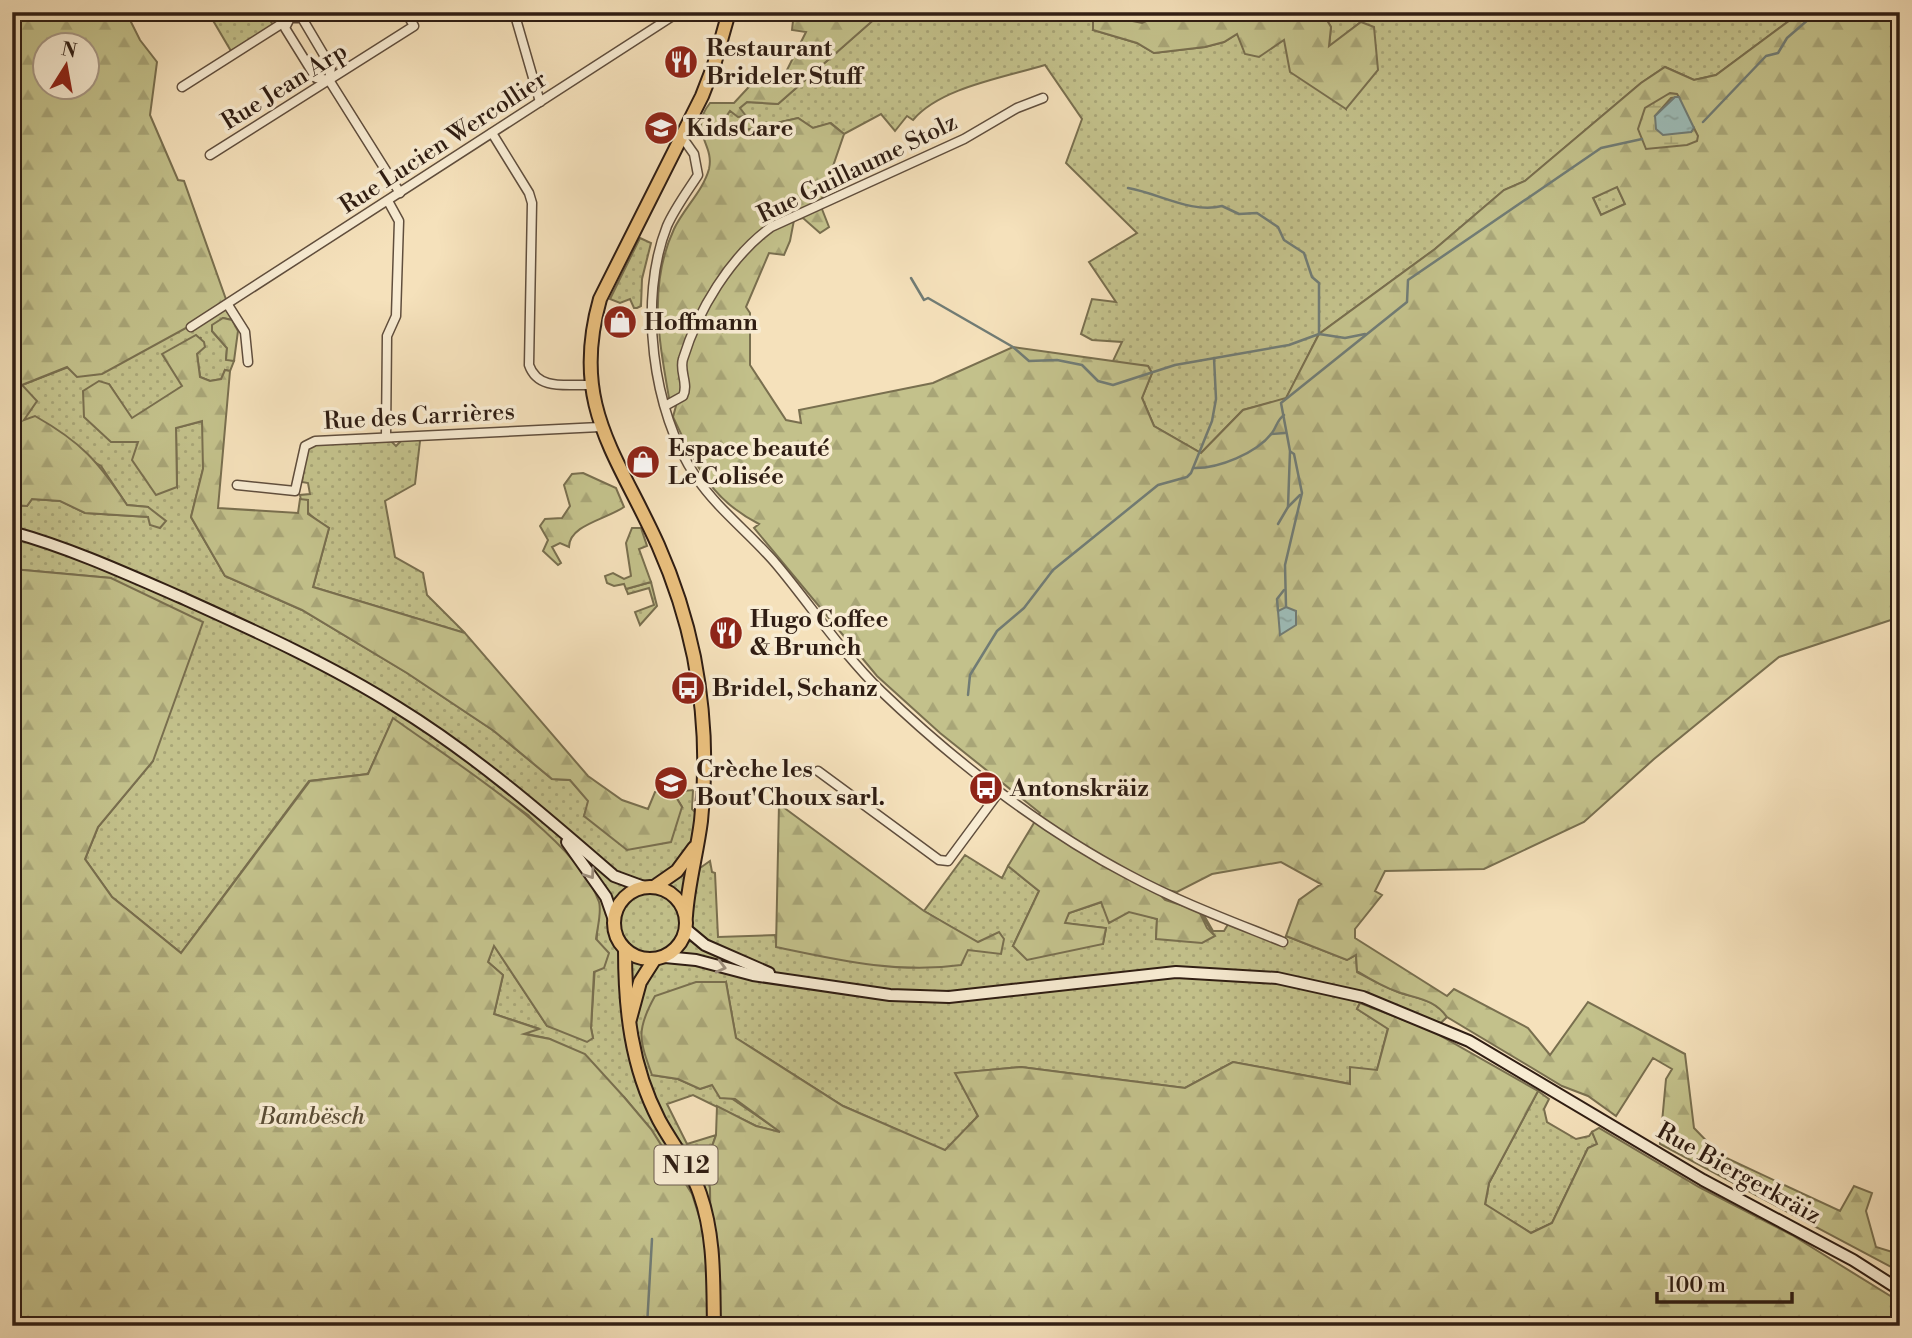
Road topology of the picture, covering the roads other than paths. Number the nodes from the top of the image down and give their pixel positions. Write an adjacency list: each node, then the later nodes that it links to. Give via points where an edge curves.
1 (300, 12): 6 (street)
2 (406, 12): 7 (street, Rue Jean Arp, via 414,26)
3 (514, 12): 10 (street)
4 (679, 12): 10 (street, Rue Lucien Wercollier)
5 (729, 12): 12 (main road, via 714,65)
6 (290, 18): 7 (street, via 302,18 331,67); 7 (street, via 285,28 316,78); 8 (street)
7 (329, 80): 13 (street, Rue Jean Arp); 14 (street)
8 (182, 87)
9 (1042, 98): 20 (street, Rue Guillaume Stolz, via 771,227 748,244 710,299 685,355 683,396)
10 (540, 102): 11 (street, Rue Lucien Wercollier)
11 (492, 134): 14 (street, Rue Lucien Wercollier); 19 (street, via 532,203 533,377 541,383)
12 (682, 137): 19 (main road, via 600,299 592,326); 20 (street, via 694,154 698,175 668,225 650,310)
13 (210, 155)
14 (400, 193): 15 (street, Rue Lucien Wercollier)
15 (388, 201): 16 (street, Rue Lucien Wercollier); 22 (street, via 399,221 396,316 387,336)
16 (228, 305): 17 (street, Rue Lucien Wercollier); 18 (street, via 245,332)
17 (191, 327)
18 (248, 362)
19 (590, 385): 21 (main road)
20 (665, 406): 26 (street, via 698,479 775,562 852,660)
21 (600, 427): 22 (street, Rue des Carrières); 28 (main road, via 659,546 690,636 699,684 703,766 701,825)
22 (386, 436): 23 (street, Rue des Carrières, via 309,442 301,456 295,491)
23 (237, 485)
24 (12, 532): 27 (main road, via 72,551 209,610 397,706)
25 (817, 771): 26 (street, via 939,860 948,861)
26 (999, 792): 33 (street, via 1127,874)
27 (559, 831): 29 (main road, via 614,876); 31 (main road, one-way to 31, via 606,897)
28 (694, 848): 29 (main road, via 677,871); 30 (main road)
29 (649, 887): 30 (main road, via 675,896); 31 (main road, via 627,895)
30 (686, 916): 32 (main road)
31 (614, 920): 34 (main road, via 618,941)
32 (687, 930): 35 (main road, via 679,946); 36 (main road, via 705,945)
33 (1283, 942)
34 (625, 949): 35 (main road, via 633,956); 37 (main road, N 12)
35 (660, 958): 36 (main road, one-way to 36); 37 (main road, N 12, via 640,982)
36 (778, 977): 38 (main road, Rue Biergerkräiz, via 890,995 949,997 1143,973 1203,972 1277,978 1363,997 1469,1041)
37 (629, 1023): 39 (main road, N 12, via 642,1079 699,1192 711,1247)
38 (1900, 1290)
39 (714, 1326)

